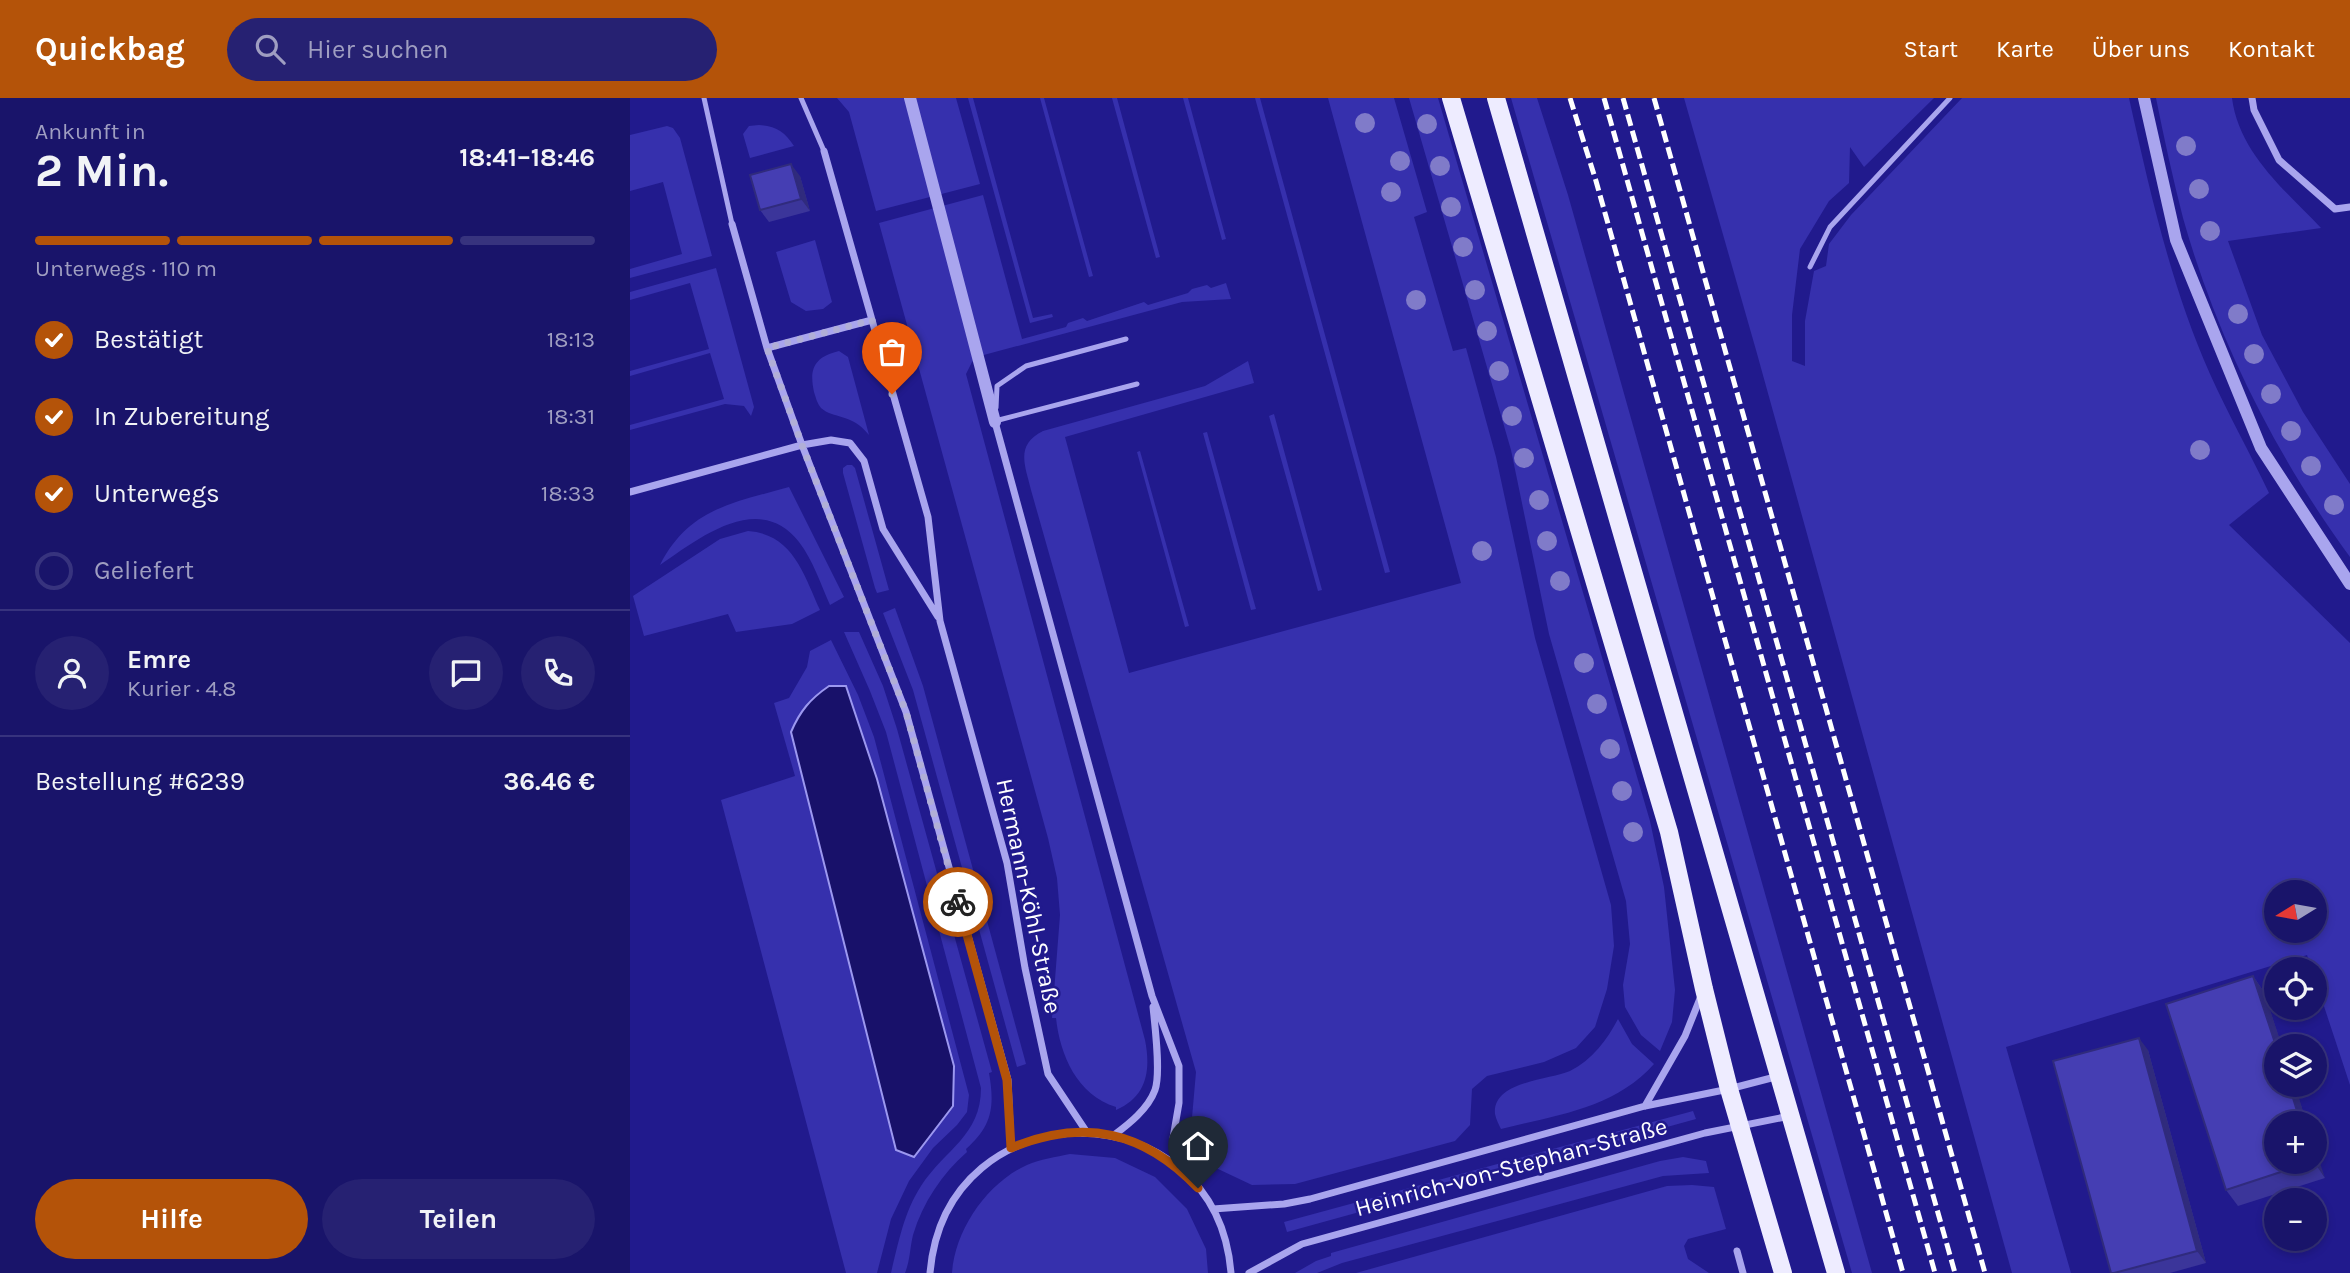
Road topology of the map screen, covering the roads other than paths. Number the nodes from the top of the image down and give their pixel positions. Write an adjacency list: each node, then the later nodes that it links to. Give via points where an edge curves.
1 (704, 98): 11 (lane)
2 (801, 98): 9 (lane)
3 (910, 98): 17 (street)
4 (1451, 98): 22 (main road, via 1669,832)
5 (1496, 98): 24 (main road)
6 (1950, 98): 12 (lane, via 1830,227)
7 (2144, 98): 20 (street, via 2176,240 2261,448)
8 (2252, 98): 10 (street, via 2279,160 2335,209)
9 (824, 151): 13 (street, Hermann-Köhl-Straße)
10 (2350, 207)
11 (732, 224): 15 (street)
12 (1810, 267)
13 (872, 320): 15 (street); 21 (street, Hermann-Köhl-Straße, via 928,517)
14 (1126, 339): 17 (lane, via 1026,366 997,386)
15 (767, 348): 18 (street)
16 (1137, 384): 17 (lane)
17 (995, 422): 23 (street)
18 (802, 445): 19 (street, Hermann-Köhl-Straße); 21 (street, Hermann-Köhl-Straße, via 831,440 850,443 864,461 883,529); 31 (street, via 906,712 1007,1080)
19 (630, 492)
20 (2350, 584)
21 (940, 621): 29 (street, Hermann-Köhl-Straße, via 1007,863 1048,1074)
22 (1704, 989): 25 (main road); 26 (street, Heinrich-von-Stephan-Straße, via 1685,1036)
23 (1152, 996): 30 (street, via 1155,1090 1136,1118); 32 (street, via 1180,1066 1173,1138)
24 (1779, 1076): 25 (street, Heinrich-von-Stephan-Straße); 27 (main road)
25 (1729, 1089): 26 (street, Heinrich-von-Stephan-Straße); 28 (main road)
26 (1645, 1106): 33 (street, Heinrich-von-Stephan-Straße, via 1310,1199)
27 (1790, 1116): 28 (street, Heinrich-von-Stephan-Straße); 40 (main road)
28 (1740, 1127): 37 (street, Heinrich-von-Stephan-Straße, via 1302,1244); 39 (main road)
29 (1086, 1131): 30 (street); 31 (street, via 1048,1135)
30 (1114, 1135): 32 (street, via 1139,1143)
31 (1011, 1148): 35 (street, via 989,1162 954,1199 934,1245)
32 (1180, 1169): 33 (street)
33 (1213, 1209): 36 (street)
34 (1737, 1251): 38 (street)
35 (930, 1273)
36 (1231, 1273)
37 (1249, 1273)
38 (1743, 1273)
39 (1783, 1273)
40 (1836, 1273)

